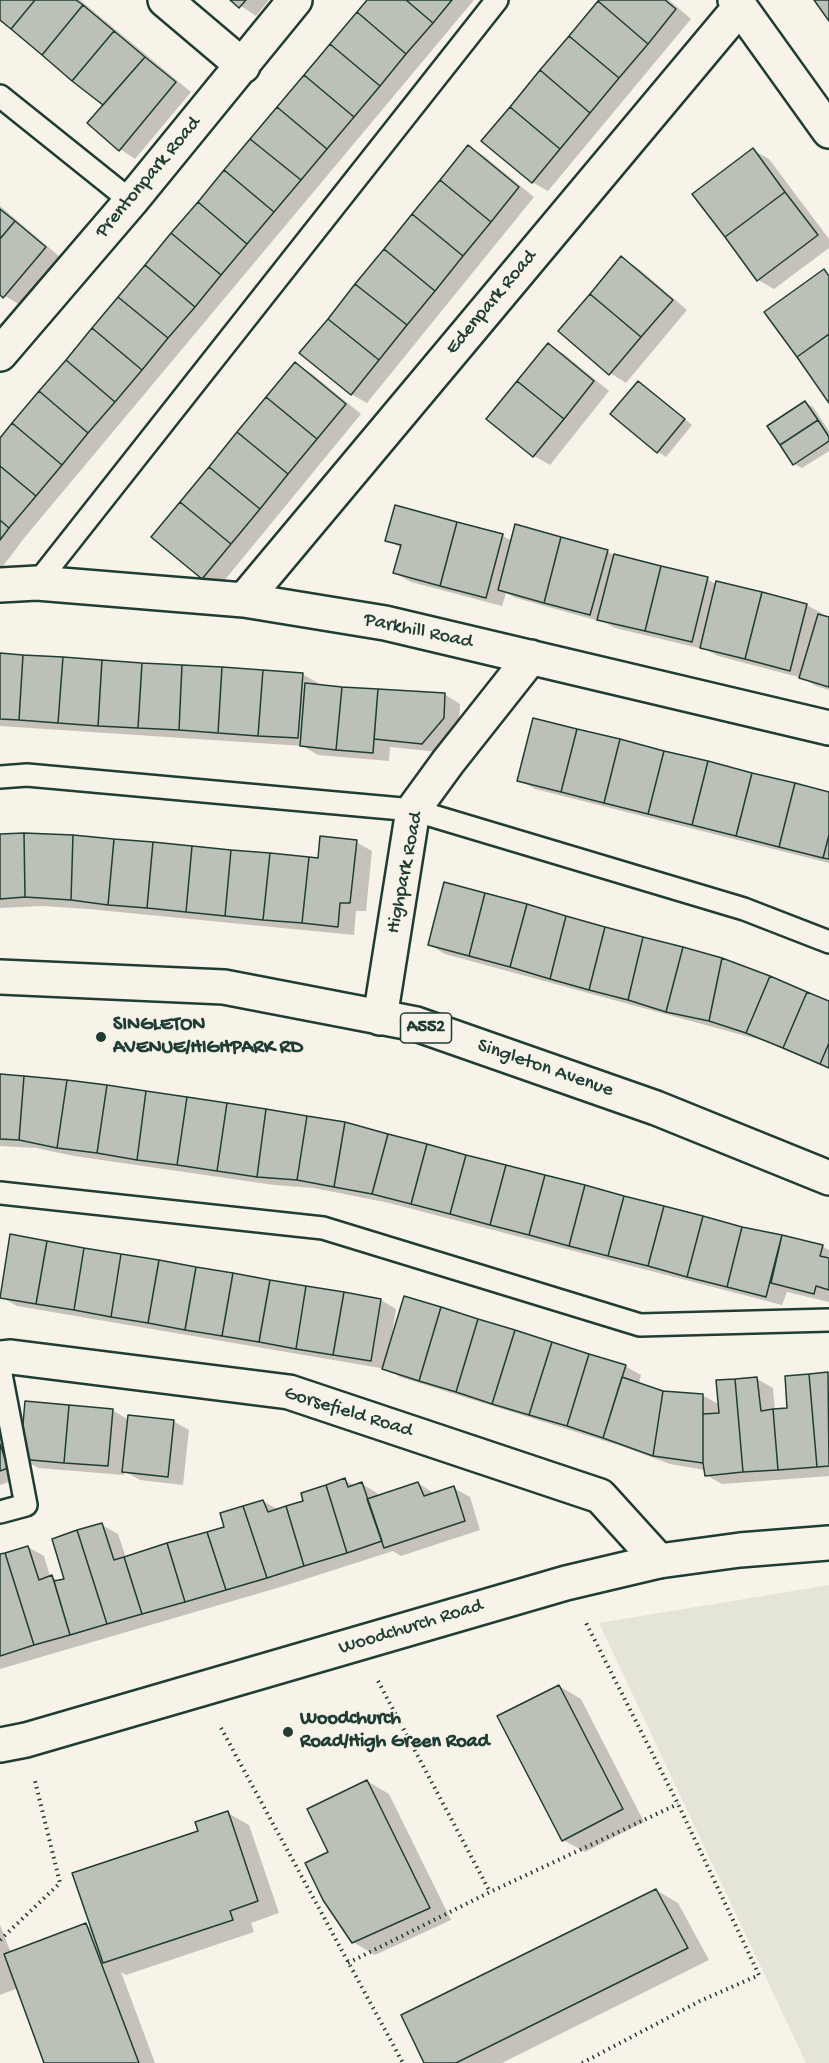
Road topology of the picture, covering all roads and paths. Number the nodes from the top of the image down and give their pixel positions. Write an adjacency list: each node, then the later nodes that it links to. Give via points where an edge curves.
1 (165, 0): 5 (main road)
2 (295, 0): 5 (main road, Prentonpark Road)
3 (497, 0): 10 (lane)
4 (738, 4): 7 (main road); 12 (main road, Edenpark Road)
5 (243, 66): 8 (main road, Prentonpark Road)
6 (0, 96): 8 (lane)
7 (829, 131)
8 (131, 201): 9 (main road, Prentonpark Road)
9 (1, 349)
10 (37, 583): 11 (main road, Parkhill Road); 12 (main road, Parkhill Road)
11 (0, 585)
12 (244, 600): 13 (main road, Parkhill Road, via 385,623)
13 (531, 657): 14 (main road, Parkhill Road); 16 (main road, Highpark Road)
14 (829, 728)
15 (0, 777): 16 (lane, via 27,776)
16 (413, 810): 17 (lane, via 744,909); 19 (main road, Highpark Road)
17 (829, 942)
18 (0, 977): 19 (main road, Singleton Avenue / A552, via 224,987)
19 (380, 1018): 20 (main road, Singleton Avenue / A552, via 416,1024 656,1108)
20 (829, 1178)
21 (0, 1193): 22 (lane, via 323,1228 640,1325)
22 (829, 1320)
23 (0, 1358): 27 (main road, Gorsefield Road, via 289,1392 600,1496)
24 (0, 1369): 25 (lane, via 26,1505)
25 (0, 1512)
26 (829, 1543): 27 (main road, Woodchurch Road)
27 (659, 1561): 28 (main road, Woodchurch Road)
28 (566, 1583): 29 (main road, Woodchurch Road); 32 (path)
29 (359, 1644): 30 (main road, Woodchurch Road); 33 (path)
30 (200, 1690): 31 (main road, Woodchurch Road); 35 (path)
31 (13, 1742): 34 (path, via 60,1883)
32 (678, 1804): 33 (path); 37 (path, via 759,1975)
33 (490, 1892): 35 (path)
34 (0, 1940)
35 (348, 1963): 36 (path)
36 (403, 2063)
37 (582, 2063)

